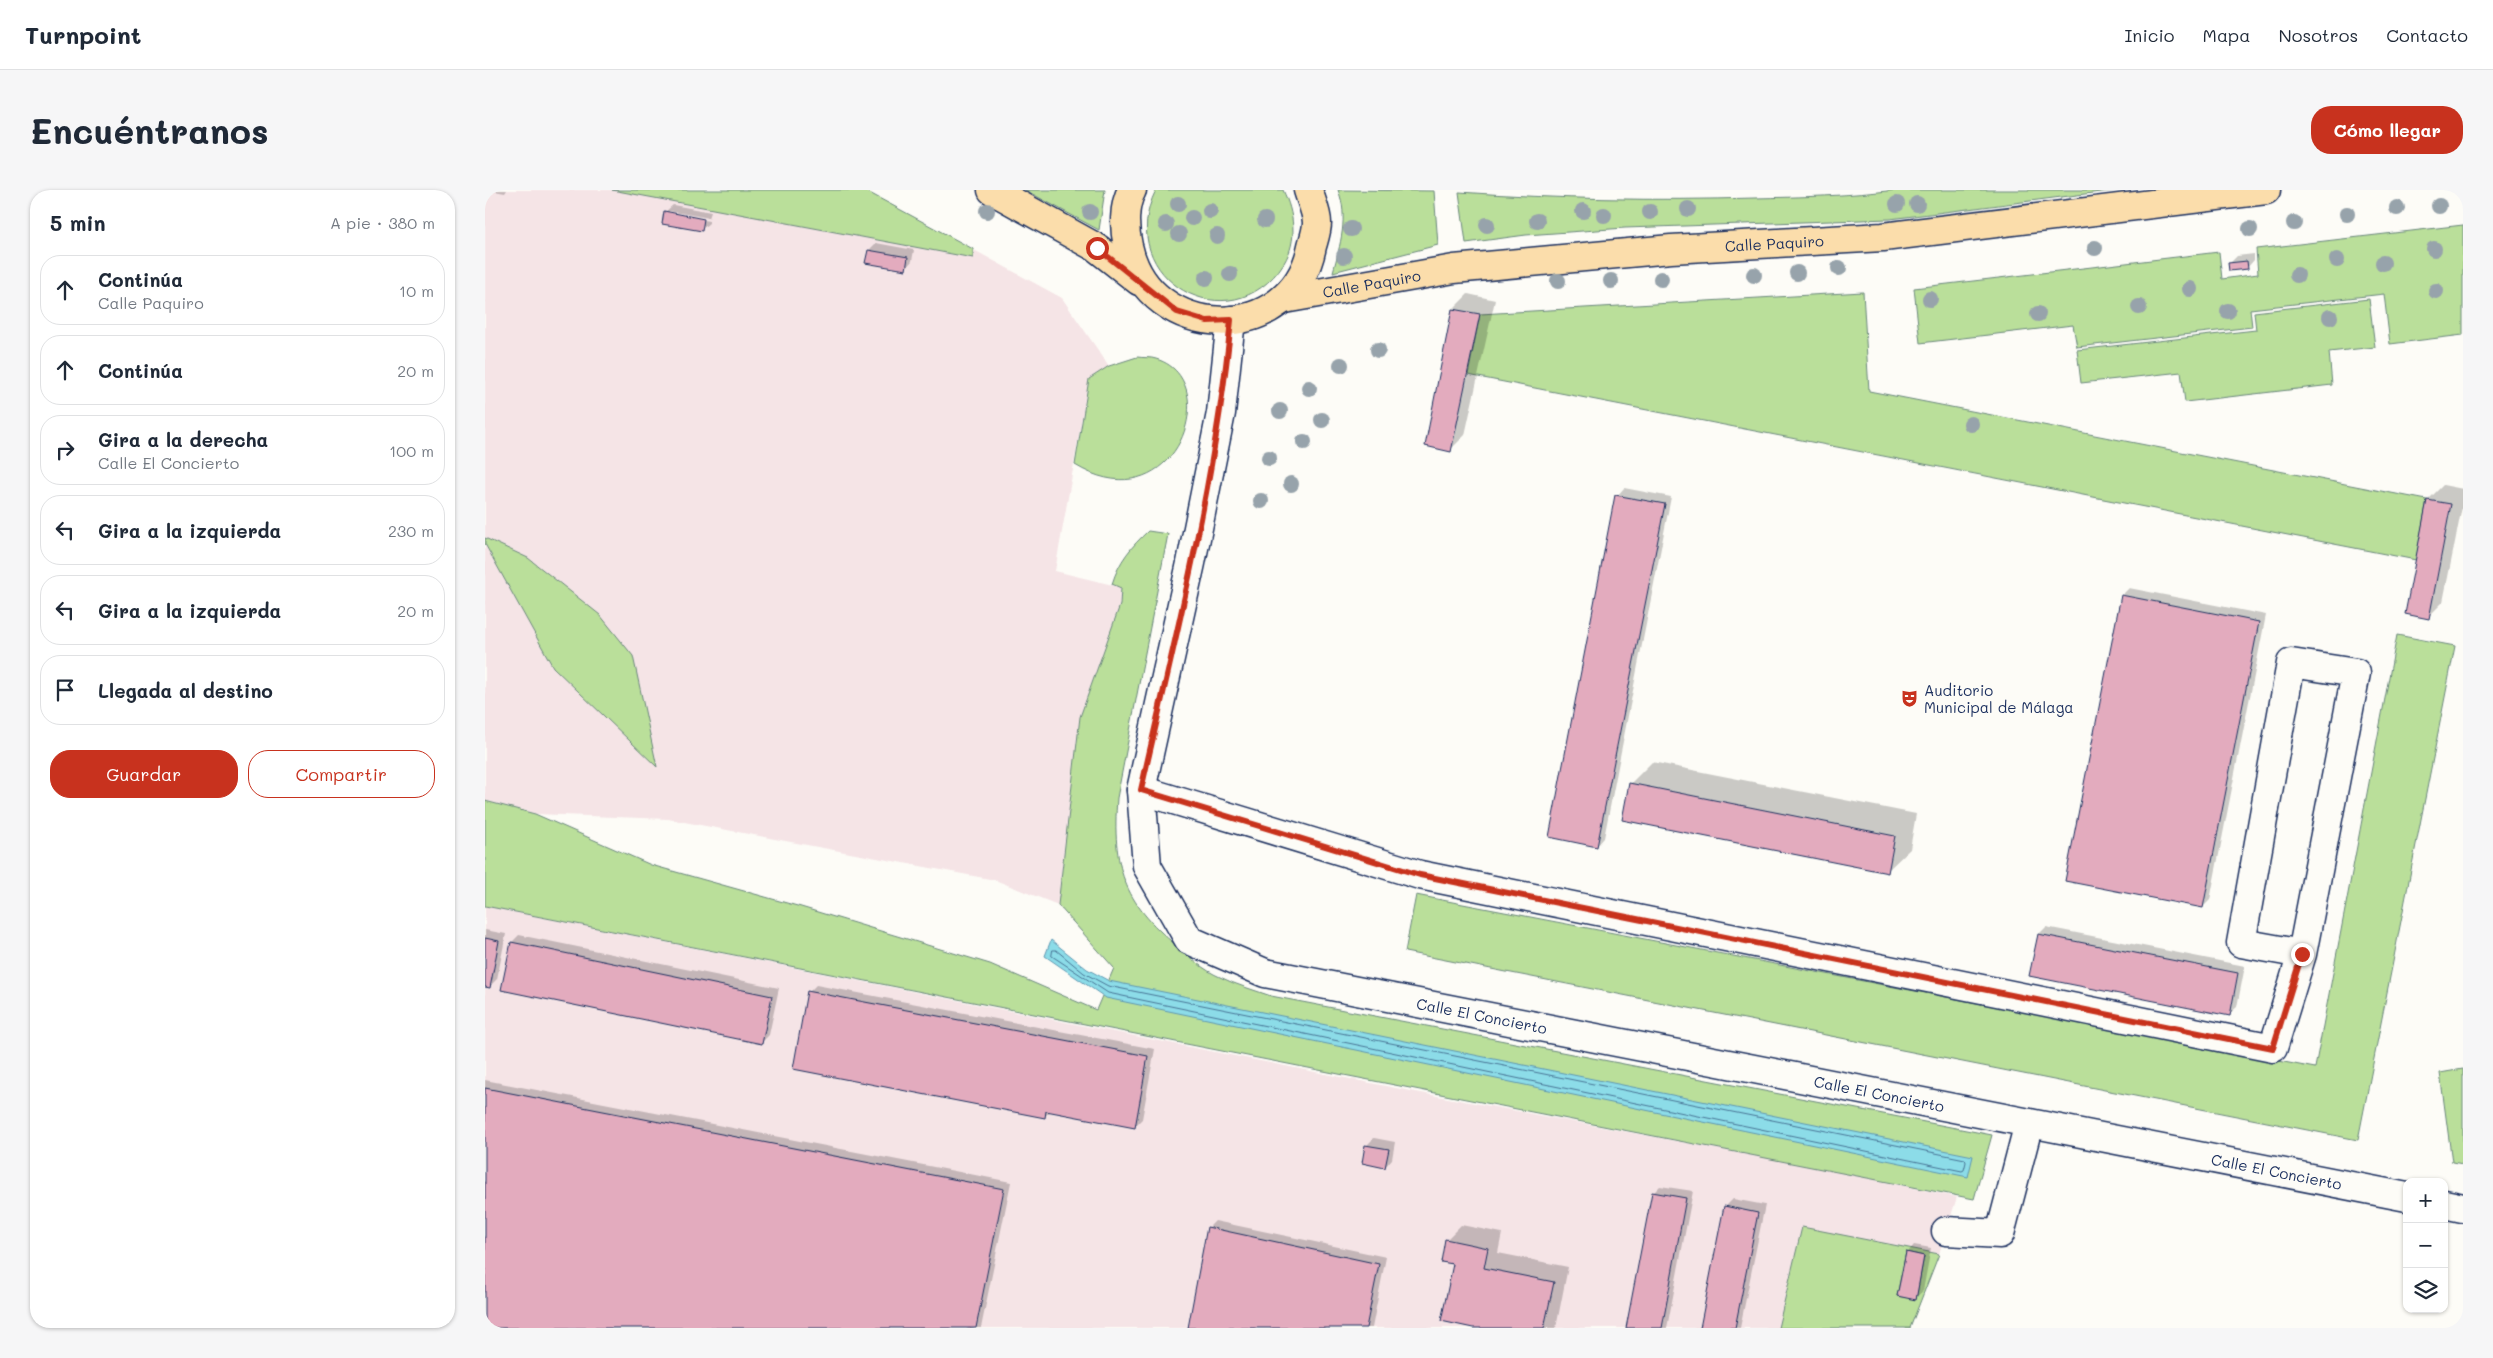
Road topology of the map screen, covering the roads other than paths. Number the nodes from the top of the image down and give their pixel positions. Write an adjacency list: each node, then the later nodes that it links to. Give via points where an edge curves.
1 (992, 190): 5 (main road, via 1097,248)
2 (1132, 190): 5 (main road, via 1124,230 1132,263)
3 (1308, 190): 6 (main road, via 1317,223 1309,265)
4 (2266, 190): 6 (main road, Calle Paquiro, via 1883,237 1671,249 1454,269)
5 (1149, 288): 7 (main road, via 1177,312 1207,321)
6 (1283, 299): 7 (main road, via 1270,309)
7 (1231, 320): 8 (street, Calle El Concierto, via 1221,413)
8 (1141, 790): 9 (street, via 1420,875 2273,1048); 10 (street, Calle El Concierto, via 1147,866 1189,940 1265,973)
9 (2302, 954): 9 (street, via 2356,673 2291,663 2241,942)
10 (2029, 1123): 11 (street, Calle El Concierto); 14 (street, via 2000,1234)
11 (2403, 1196)
12 (2448, 1205): 13 (street)
13 (2463, 1208)
14 (1946, 1231)

